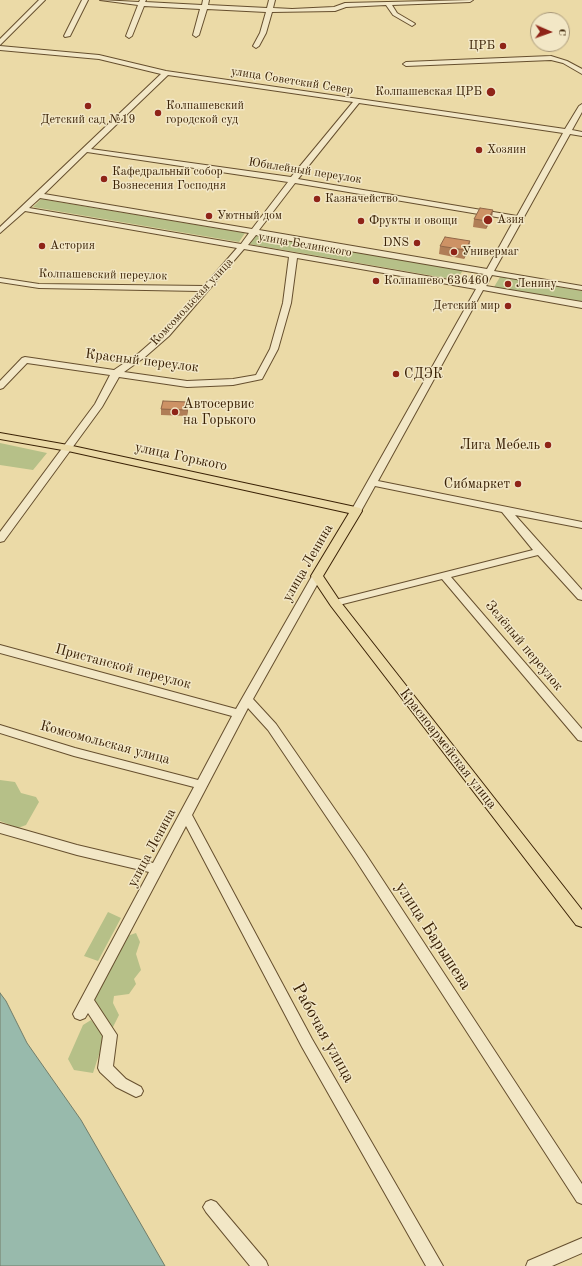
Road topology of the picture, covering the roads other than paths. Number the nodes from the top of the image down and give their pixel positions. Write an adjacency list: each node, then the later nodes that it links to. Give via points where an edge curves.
1 (42, 0): 18 (street)
2 (85, 0): 16 (street)
3 (103, 0): 9 (street)
4 (206, 0): 12 (street)
5 (272, 0): 13 (street)
6 (340, 0): 11 (street)
7 (470, 0): 8 (street)
8 (408, 1): 10 (street)
9 (142, 2): 12 (street); 17 (street)
10 (387, 3): 11 (street); 14 (street, via 395,14)
11 (345, 5): 13 (street, via 335,9 308,11)
12 (203, 8): 13 (street); 15 (street)
13 (270, 10): 19 (street)
14 (412, 24)
15 (196, 34)
16 (67, 36)
17 (129, 36)
18 (0, 43)
19 (256, 46)
20 (0, 48): 23 (street, улица Советский Север, via 99,57)
21 (406, 64): 22 (street, via 551,58 565,62)
22 (582, 72)
23 (166, 73): 24 (street, улица Советский Север); 28 (street)
24 (357, 102): 26 (street, улица Советский Север); 29 (street, Комсомольская улица)
25 (582, 106): 26 (street, улица Ленина)
26 (568, 132): 27 (street, улица Советский Север); 32 (street, улица Ленина)
27 (582, 134)
28 (85, 150): 29 (street, Юбилейный переулок); 30 (street)
29 (293, 180): 32 (street, Юбилейный переулок); 34 (street, Комсомольская улица)
30 (38, 195): 31 (street); 34 (street, улица Белинского)
31 (24, 209): 33 (street); 35 (street, улица Белинского)
32 (520, 219): 37 (street, улица Ленина)
33 (0, 231)
34 (253, 232): 35 (street, Комсомольская улица); 37 (street, улица Белинского)
35 (243, 246): 36 (street, улица Белинского); 41 (street, Комсомольская улица)
36 (293, 255): 39 (street, улица Белинского); 43 (street, Красный переулок, via 287,303 274,349 259,377 233,382 187,384)
37 (489, 273): 39 (street, улица Ленина); 40 (street, улица Белинского)
38 (0, 280): 41 (street, Колпашевский переулок, via 39,286)
39 (481, 288): 42 (street, улица Белинского); 47 (street, улица Ленина)
40 (582, 288)
41 (206, 289): 43 (street, Комсомольская улица, via 166,334)
42 (582, 305)
43 (116, 373): 44 (street, Красный переулок, via 25,360); 46 (street, Комсомольская улица, via 99,405)
44 (0, 386)
45 (0, 436): 46 (main road, улица Горького)
46 (68, 448): 49 (main road, улица Горького); 51 (street, Комсомольская улица)
47 (372, 483): 48 (street); 49 (street, улица Ленина)
48 (506, 510): 50 (street); 52 (street)
49 (356, 511): 54 (main road, улица Ленина)
50 (582, 525)
51 (0, 539)
52 (540, 552): 53 (street); 55 (street)
53 (444, 575): 56 (street); 61 (street, Зелёный переулок)
54 (317, 576): 56 (main road, Красноармейская улица); 58 (street, улица Ленина)
55 (582, 596)
56 (335, 603): 66 (main road, Красноармейская улица)
57 (0, 649): 59 (street, Пристанской переулок)
58 (248, 700): 59 (street, улица Ленина); 70 (street, улица Барышева, via 272,727 355,849)
59 (239, 714): 62 (street, улица Ленина)
60 (0, 729): 62 (street, Комсомольская улица, via 74,752)
61 (582, 737)
62 (202, 785): 63 (street, улица Ленина)
63 (186, 815): 65 (street, улица Ленина); 74 (street, Рабочая улица, via 307,1043)
64 (0, 828): 65 (street)
65 (157, 869): 67 (street, улица Ленина)
66 (582, 921)
67 (87, 1001): 68 (street, улица Ленина); 69 (street, via 110,1035 105,1068 121,1083)
68 (80, 1014)
69 (136, 1091)
70 (582, 1197)
71 (211, 1207): 73 (street)
72 (582, 1245): 75 (street)
73 (260, 1266)
74 (435, 1266)
75 (534, 1266)

